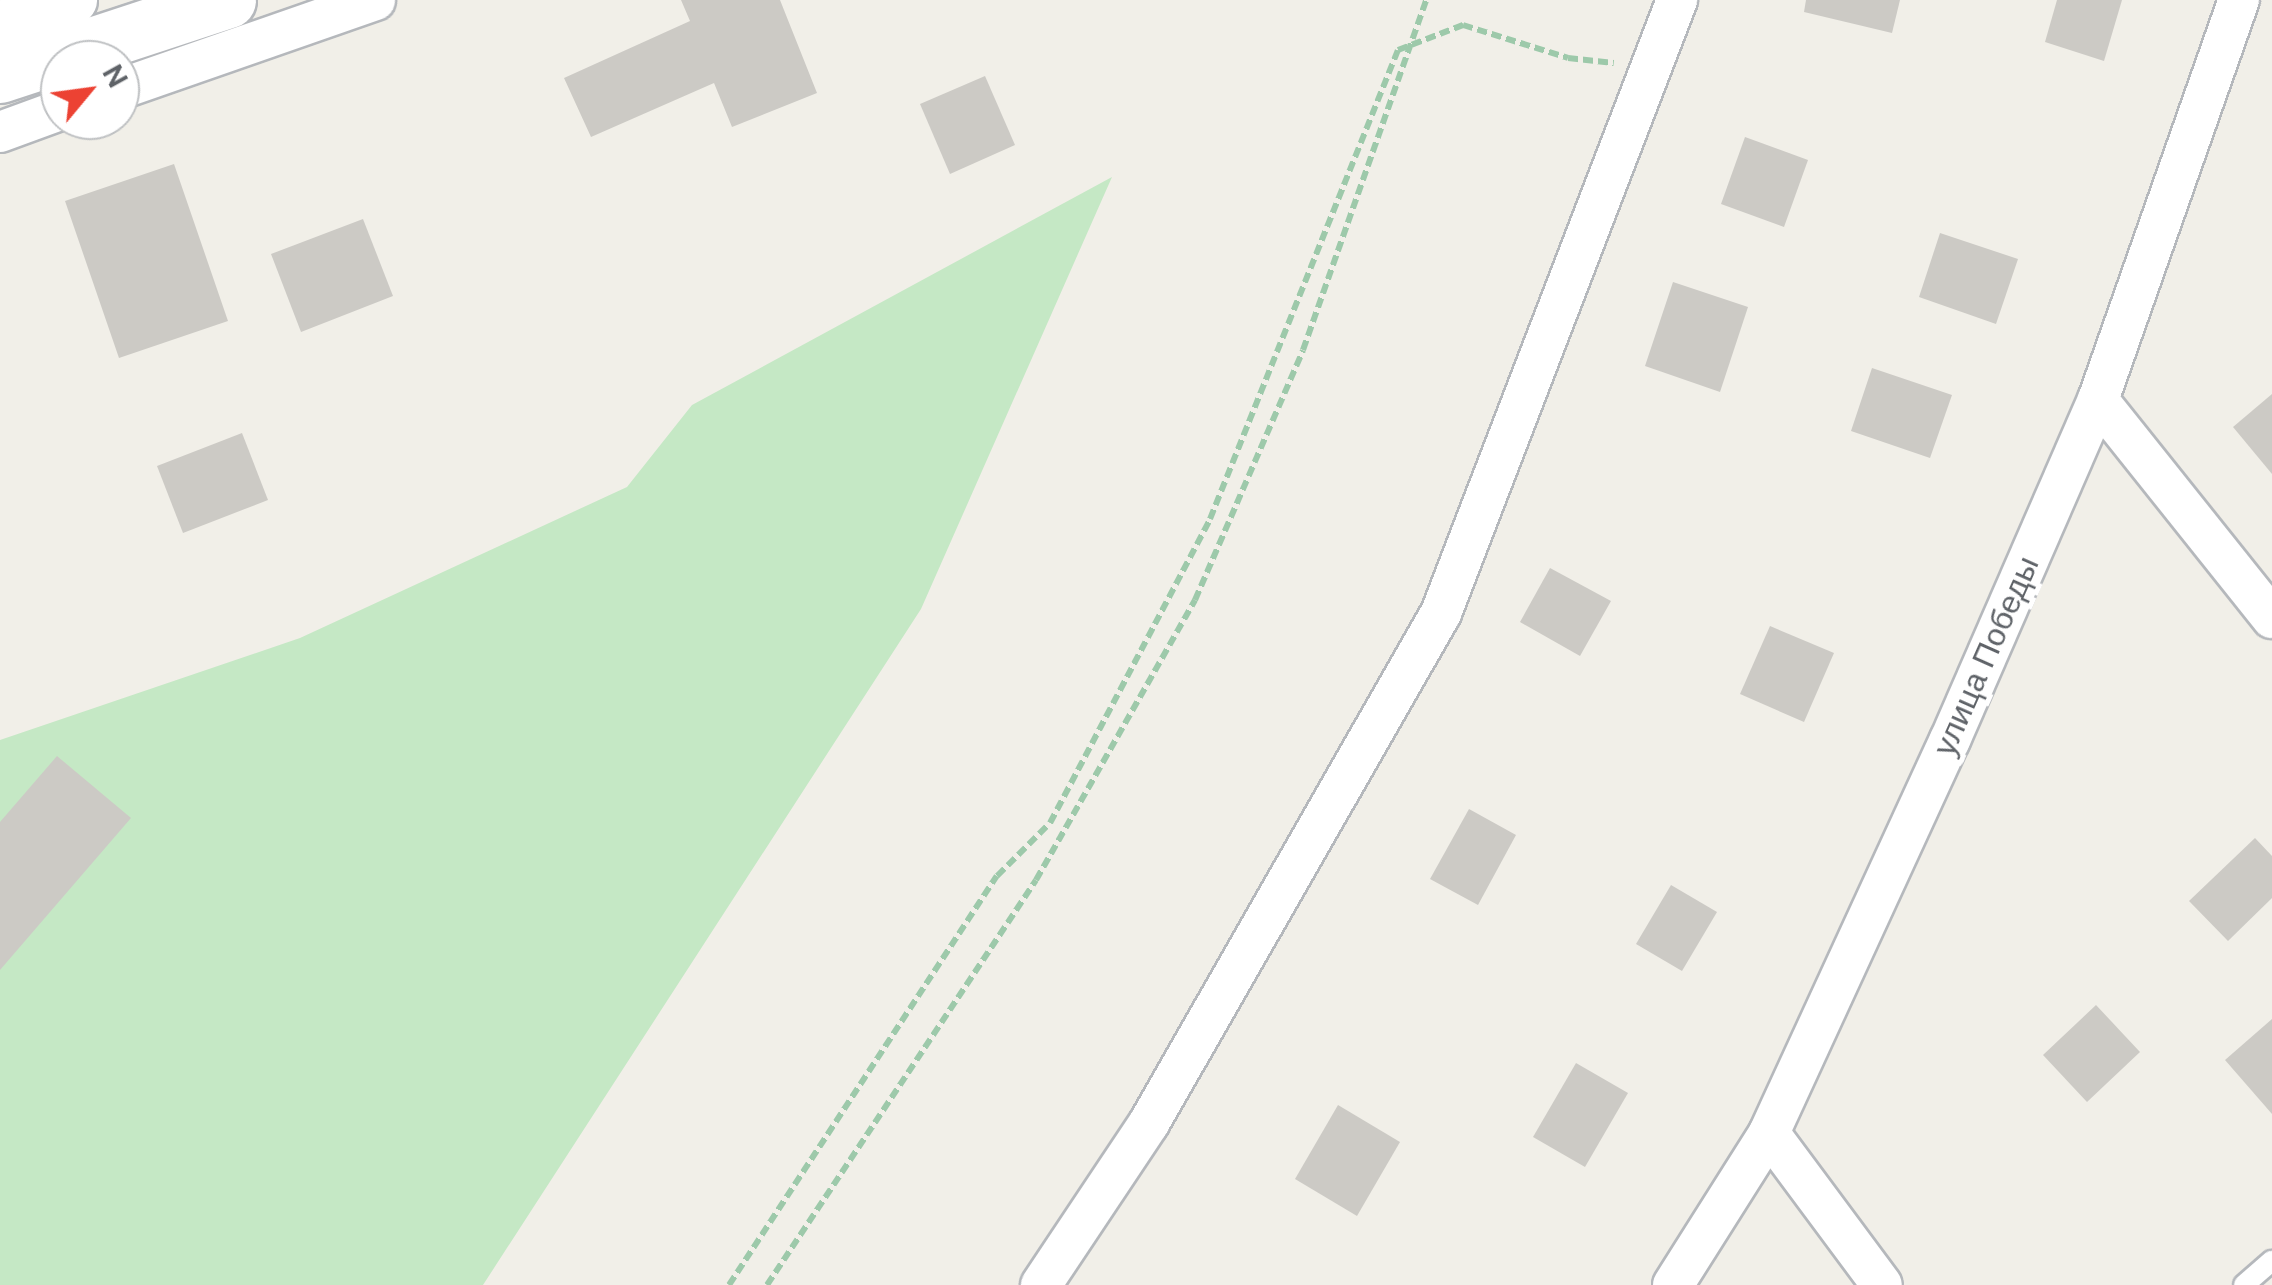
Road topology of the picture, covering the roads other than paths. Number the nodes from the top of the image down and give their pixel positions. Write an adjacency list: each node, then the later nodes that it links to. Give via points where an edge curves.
1 (72, 0): 6 (street)
2 (228, 0): 7 (main road)
3 (375, 0): 8 (street)
4 (1677, 0): 15 (street, via 1645,66 1441,613 1150,1123)
5 (2239, 0): 11 (street, улица Победы)
6 (0, 26)
7 (0, 75)
8 (140, 82)
9 (40, 117): 10 (street)
10 (0, 132)
11 (2098, 400): 12 (street); 13 (street, улица Победы)
12 (2272, 618)
13 (1769, 1134): 16 (street, улица Победы); 17 (street)
14 (2272, 1261): 18 (lane)
15 (1041, 1285)
16 (1674, 1285)
17 (1882, 1285)
18 (2244, 1285)

